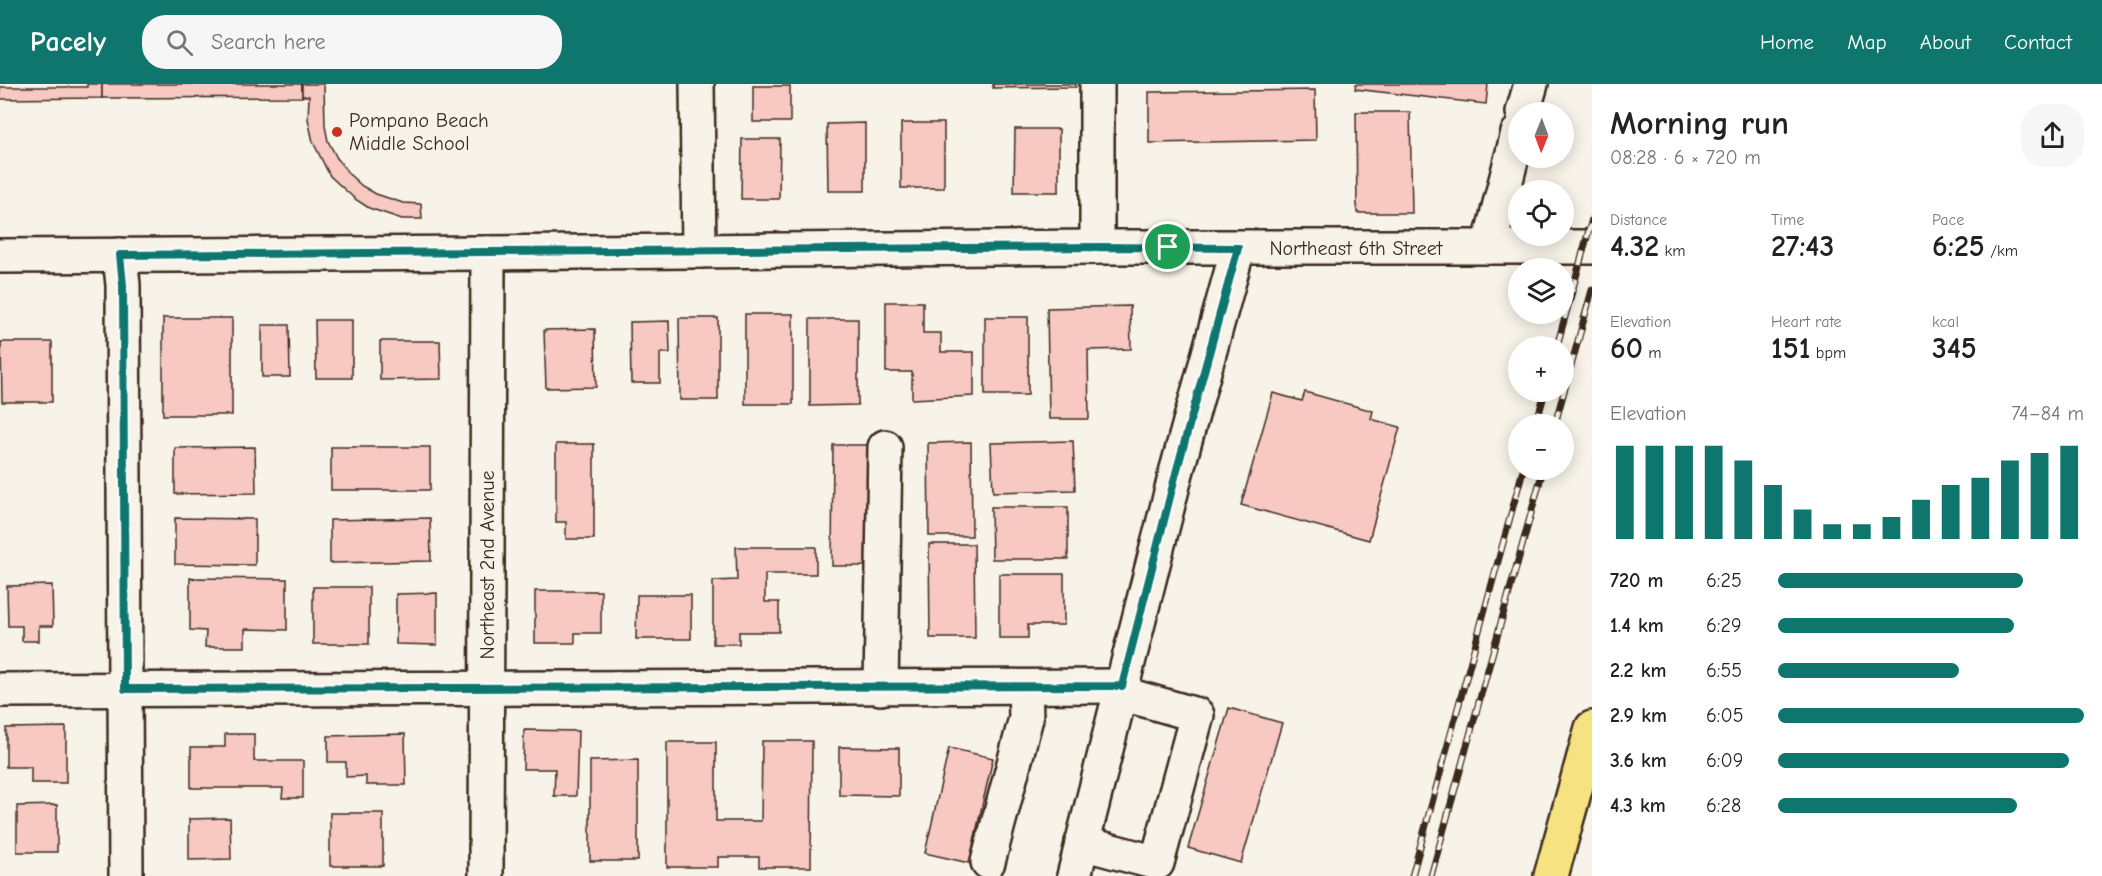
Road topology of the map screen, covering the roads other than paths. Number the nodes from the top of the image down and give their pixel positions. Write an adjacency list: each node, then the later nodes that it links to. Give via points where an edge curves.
1 (697, 84): 10 (street)
2 (1097, 84): 6 (street)
3 (1531, 84): 4 (street)
4 (1526, 102)
5 (1509, 168): 7 (street)
6 (1097, 247): 9 (street, Northeast 6th Street); 10 (street, Northeast 6th Street)
7 (1489, 247): 8 (street, Northeast 6th Street); 9 (street, Northeast 6th Street)
8 (1592, 247)
9 (1238, 248): 20 (street)
10 (699, 251): 11 (street, Northeast 6th Street)
11 (488, 254): 12 (street, Northeast 6th Street); 19 (street, Northeast 2nd Avenue)
12 (120, 255): 13 (street, Northeast 6th Street); 17 (street)
13 (0, 256)
14 (885, 447): 16 (street)
15 (1025, 687): 16 (street); 20 (street); 23 (street, via 1026,718)
16 (881, 688): 19 (street)
17 (125, 689): 18 (street); 19 (street); 24 (street)
18 (0, 690)
19 (486, 690): 25 (street, Northeast 2nd Avenue)
20 (1121, 690): 22 (street); 22 (street, via 1197,715 1157,863)
21 (1592, 728): 27 (main road)
22 (1082, 843): 26 (street)
23 (988, 862)
24 (126, 876)
25 (486, 876)
26 (1074, 876)
27 (1551, 876)

